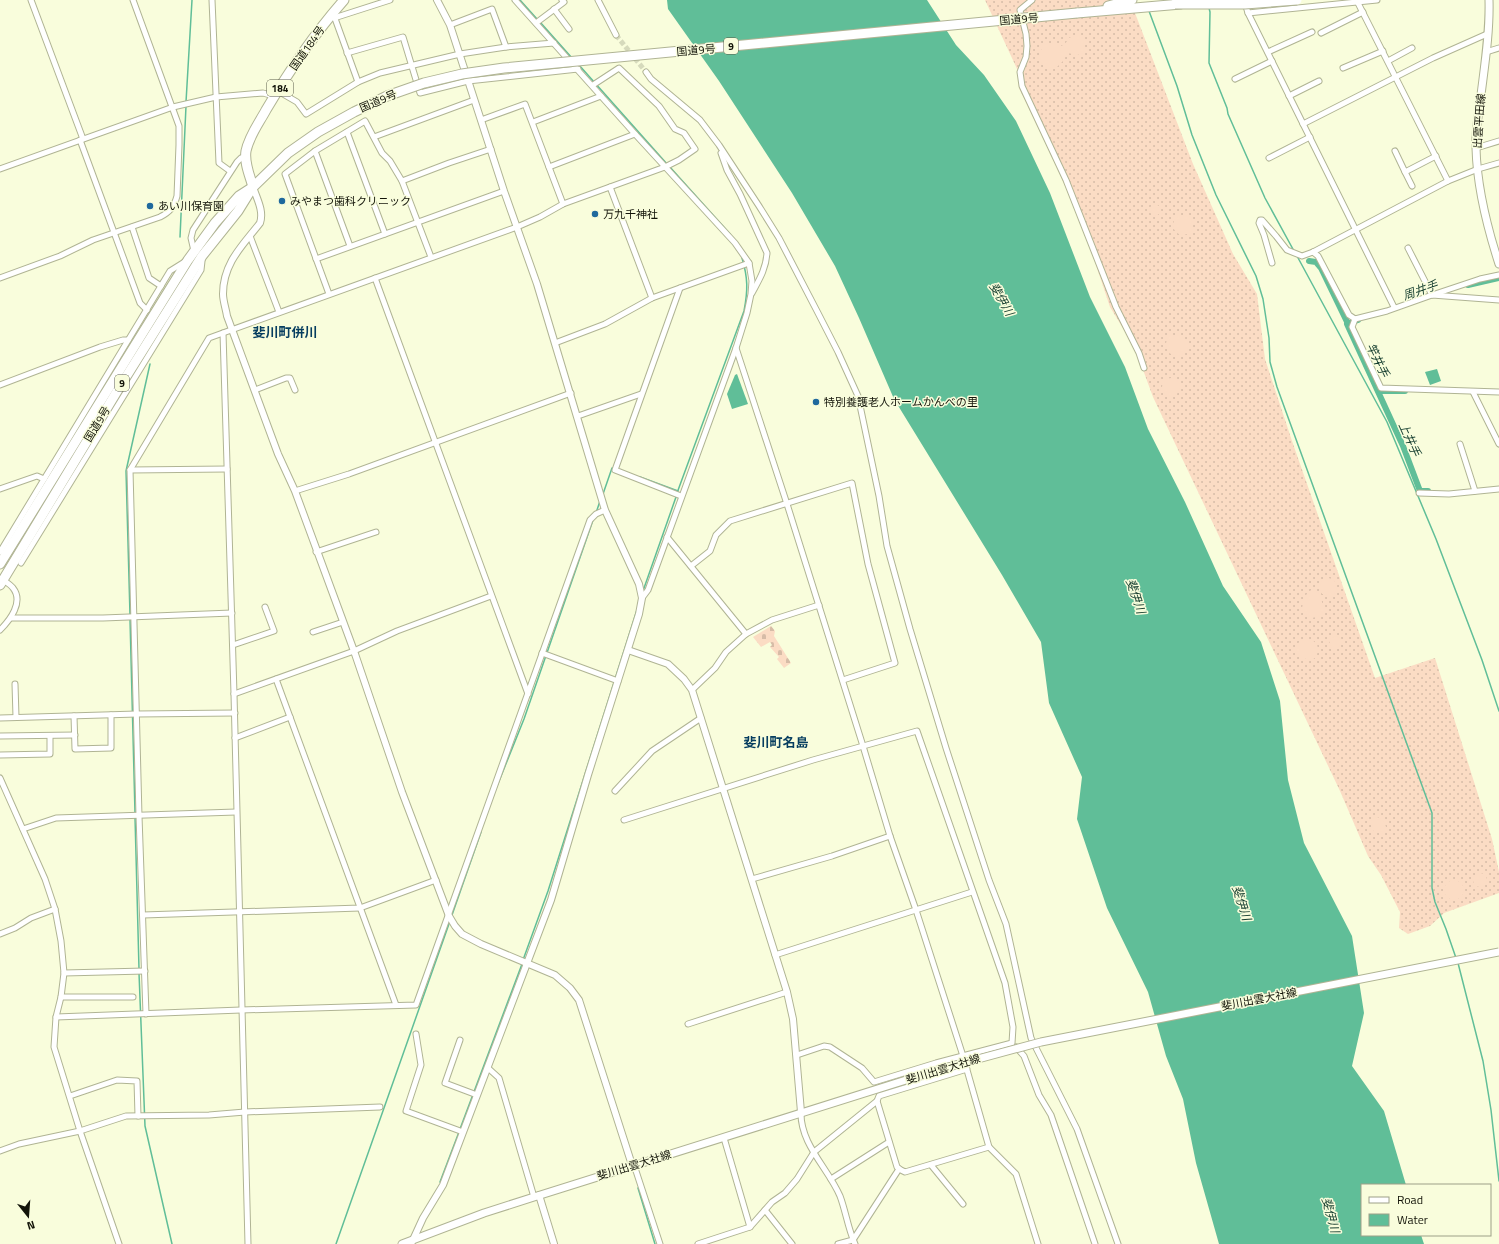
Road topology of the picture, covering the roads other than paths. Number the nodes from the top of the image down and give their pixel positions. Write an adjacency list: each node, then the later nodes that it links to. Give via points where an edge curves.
1 (31, 0): 65 (street)
2 (133, 0): 57 (street)
3 (212, 0): 55 (street)
4 (344, 0): 23 (highway, 国道184号 / 184)
5 (390, 0): 23 (street)
6 (437, 0): 25 (street)
7 (515, 0): 24 (street)
8 (562, 0): 19 (street, via 564,2)
9 (598, 0): 30 (street)
10 (1032, 0): 128 (street, via 1020,10 1027,46 1020,72 1022,86 1066,180 1116,307)
11 (1132, 0): 21 (highway, 9)
12 (1219, 0): 18 (highway, 国道9号 / 9, bridge)
13 (1244, 0): 22 (street)
14 (1297, 0): 18 (highway, 9, bridge, via 1245,4)
15 (1377, 0): 17 (street)
16 (1489, 0): 29 (main road, 出雲平田線)
17 (1358, 2): 20 (street); 22 (street)
18 (1176, 4): 21 (highway, 国道9号 / 9)
19 (554, 9): 24 (street); 26 (street)
20 (1363, 12): 28 (street); 35 (street)
21 (1077, 13): 85 (highway, 国道9号 / 9, bridge, via 462,74 424,83 387,96 354,112 318,132 288,153)
22 (1248, 13): 36 (street)
23 (333, 15): 38 (street); 52 (highway, 国道184号 / 184, via 308,44)
24 (536, 23): 31 (street)
25 (450, 25): 32 (street, via 492,9); 39 (street)
26 (569, 29)
27 (1312, 32): 36 (street)
28 (1321, 33)
29 (1487, 34): 37 (main road, 出雲平田線); 46 (street)
30 (616, 35)
31 (554, 43): 32 (street); 44 (street)
32 (506, 47): 39 (street)
33 (1412, 48): 41 (street)
34 (1499, 48): 37 (street)
35 (1383, 51): 41 (street); 43 (street)
36 (1268, 52): 40 (street)
37 (1486, 52): 68 (main road, 出雲平田線)
38 (347, 53): 42 (street, via 403,37); 50 (street)
39 (460, 54): 42 (street); 48 (street)
40 (1272, 61): 47 (street); 54 (street)
41 (1388, 61): 46 (street)
42 (412, 66): 48 (street, via 420,93); 50 (street, via 380,73)
43 (1343, 68)
44 (578, 69): 48 (street); 51 (street)
45 (646, 72): 67 (street, via 700,120)
46 (1396, 77): 60 (street); 72 (street)
47 (1235, 79)
48 (468, 81): 56 (street)
49 (1319, 81): 54 (street)
50 (358, 82): 52 (street, via 306,114 297,102)
51 (593, 85): 53 (street); 76 (street, via 619,68 659,106 675,129 684,133 696,149)
52 (278, 91): 55 (street, via 270,95 263,93); 73 (highway, 国道184号 / 184, via 253,133)
53 (601, 96): 59 (street); 62 (street)
54 (1289, 96): 60 (street)
55 (216, 97): 57 (street); 80 (street, via 219,163)
56 (474, 100): 58 (street); 63 (street)
57 (173, 107): 65 (street); 90 (street, via 179,126 177,196 165,215)
58 (482, 120): 59 (street, via 526,104); 69 (street)
59 (533, 122): 77 (street)
60 (1303, 124): 64 (street)
61 (347, 132): 63 (street, via 365,121); 70 (street); 94 (street)
62 (635, 134): 76 (street); 77 (street)
63 (374, 136): 82 (street, via 382,153)
64 (1310, 137): 74 (street); 92 (street)
65 (82, 140): 78 (street); 93 (street)
66 (1499, 141): 68 (street)
67 (719, 145): 112 (street, via 727,170 767,253 767,263); 279 (street, via 779,238 858,396 887,546 943,740 1006,924 1031,1038 1077,1129)
68 (1476, 148): 79 (main road, 出雲平田線)
69 (491, 149): 82 (street); 87 (street)
70 (315, 151): 96 (street); 101 (street, via 285,174)
71 (1395, 151): 81 (street)
72 (1436, 156): 81 (street); 83 (street)
73 (246, 157): 80 (street, via 241,158); 85 (highway, 国道184号 / 184)
74 (1269, 158)
75 (1499, 163): 79 (street)
76 (665, 166): 86 (street); 103 (street)
77 (549, 167): 88 (street)
78 (0, 169)
79 (1478, 169): 83 (street); 105 (main road, 出雲平田線, via 1480,192)
80 (230, 171): 99 (street, via 192,230 191,238)
81 (1405, 172): 84 (street)
82 (402, 180): 89 (street)
83 (1448, 181): 92 (street)
84 (1412, 186)
85 (253, 187): 95 (street, via 262,217); 99 (highway, 国道9号 / 9, via 239,196 215,223)
86 (610, 187): 88 (street); 114 (street)
87 (504, 191): 89 (street); 91 (street)
88 (562, 204): 91 (street)
89 (418, 222): 94 (street); 100 (street)
90 (132, 227): 93 (street); 109 (street, via 149,278)
91 (517, 227): 100 (street); 125 (street)
92 (1356, 229): 98 (street); 116 (street)
93 (115, 233): 107 (street); 117 (street, via 140,303)
94 (385, 234): 96 (street)
95 (250, 236): 118 (street); 122 (street, via 235,254 226,273 223,294)
96 (350, 246): 101 (street)
97 (1408, 248): 113 (street)
98 (1312, 252): 104 (street, via 1302,256 1287,250 1260,220); 120 (street, via 1318,256 1349,315)
99 (198, 254): 102 (highway, 国道9号 / 9); 119 (highway, 国道9号 / 9); 124 (street, via 201,270)
100 (431, 257): 108 (street)
101 (316, 259): 111 (street)
102 (188, 260): 109 (street, via 170,271); 126 (highway, 国道9号 / 9)
103 (749, 263): 110 (street); 112 (street)
104 (1272, 263)
105 (1499, 264)
106 (1499, 275): 113 (street)
107 (0, 278)
108 (375, 278): 111 (street); 141 (street)
109 (161, 286): 117 (street)
110 (680, 288): 114 (street); 137 (street)
111 (328, 294): 118 (street)
112 (751, 294): 127 (street)
113 (1432, 295): 115 (street); 116 (street)
114 (652, 298): 125 (street, via 605,324)
115 (1499, 300)
116 (1394, 307): 120 (street)
117 (147, 310): 121 (street)
118 (279, 312): 122 (street)
119 (162, 319): 124 (street); 130 (highway, 国道9号 / 9)
120 (1355, 319): 135 (street, via 1352,327 1381,388)
121 (136, 327): 126 (street); 126 (street)
122 (232, 329): 123 (street); 132 (street)
123 (223, 333): 146 (street); 147 (street, via 209,338)
124 (161, 335): 138 (street)
125 (555, 343): 134 (street)
126 (131, 344): 129 (street, via 123,340 100,347); 131 (street); 139 (highway, 国道9号 / 9)
127 (736, 348): 156 (street); 157 (street)
128 (1144, 368)
129 (0, 384)
130 (119, 388): 138 (street); 145 (highway, 国道9号 / 9)
131 (98, 390): 139 (street); 144 (street)
132 (255, 390): 133 (street, via 290,378); 153 (street, via 278,454)
133 (295, 390)
134 (571, 392): 140 (street); 141 (street)
135 (1473, 392): 136 (street); 143 (street)
136 (1499, 392)
137 (641, 394): 140 (street); 156 (street, via 615,470)
138 (118, 404): 149 (street)
139 (99, 405): 148 (highway, 国道9号 / 9)
140 (578, 416): 158 (street)
141 (435, 442): 153 (street); 171 (street)
142 (1460, 444): 154 (street)
143 (1499, 444)
144 (59, 454): 148 (street); 150 (street)
145 (73, 462): 149 (street); 164 (highway, 国道9号 / 9)
146 (227, 469): 147 (street); 175 (street)
147 (130, 470): 176 (street)
148 (57, 471): 163 (highway, 国道9号 / 9)
149 (72, 478): 162 (street)
150 (44, 479): 151 (street, via 37,476); 159 (street)
151 (0, 489)
152 (1499, 490): 154 (street)
153 (295, 491): 166 (street)
154 (1475, 491): 155 (street, via 1449,494)
155 (1419, 492)
156 (682, 496): 161 (street)
157 (787, 504): 169 (street, via 730,521 716,535 710,551); 173 (street); 187 (street, via 852,483 868,564 895,662)
158 (605, 510): 172 (street); 185 (street, via 590,520)
159 (16, 526): 163 (street); 165 (street)
160 (376, 532): 166 (street)
161 (667, 537): 169 (street); 172 (street, via 648,590)
162 (36, 538): 164 (street); 167 (street)
163 (13, 543): 168 (highway, 国道9号 / 9)
164 (25, 544): 170 (highway, 国道9号 / 9)
165 (0, 552)
166 (316, 552): 178 (street)
167 (21, 562)
168 (0, 564)
169 (691, 566): 181 (street)
170 (1, 581): 177 (street, via 13,588 17,597)
171 (492, 596): 184 (street, via 397,631); 192 (street)
172 (642, 598): 183 (street)
173 (819, 605): 181 (street, via 772,620); 187 (street)
174 (265, 607): 182 (street, via 274,631)
175 (232, 613): 176 (street); 182 (street)
176 (134, 616): 177 (street); 195 (street)
177 (11, 618): 179 (street)
178 (343, 622): 180 (street); 184 (street)
179 (0, 630)
180 (313, 632)
181 (746, 634): 190 (street)
182 (233, 646): 191 (street)
183 (628, 650): 188 (street); 190 (street, via 668,664 684,678)
184 (354, 651): 186 (street); 216 (street, via 402,792)
185 (542, 653): 188 (street); 192 (street)
186 (276, 679): 191 (street); 198 (street)
187 (843, 680): 205 (street)
188 (618, 681): 227 (street, via 551,900)
189 (15, 684): 197 (street)
190 (692, 690): 200 (street)
191 (234, 694): 193 (street)
192 (528, 694): 223 (street)
193 (234, 713): 195 (street); 204 (street)
194 (111, 714): 195 (street); 196 (street); 201 (street, via 111,748 75,749)
195 (137, 714): 211 (street)
196 (74, 716): 197 (street); 201 (street)
197 (16, 717): 199 (street)
198 (290, 717): 204 (street); 218 (street)
199 (0, 718)
200 (701, 718): 208 (street); 209 (street, via 652,751)
201 (75, 735): 203 (street)
202 (0, 736): 203 (street)
203 (50, 736): 206 (street, via 50,754)
204 (235, 738): 210 (street)
205 (863, 746): 208 (street); 214 (street); 217 (street, via 917,731)
206 (0, 755)
207 (0, 778): 213 (street)
208 (723, 790): 212 (street); 215 (street)
209 (615, 791)
210 (236, 812): 211 (street); 221 (street)
211 (139, 816): 213 (street, via 56,818); 222 (street)
212 (624, 820)
213 (24, 830): 219 (street)
214 (890, 836): 215 (street); 220 (street)
215 (752, 879): 226 (street)
216 (436, 880): 218 (street); 223 (street)
217 (972, 892): 220 (street); 240 (street, via 1005,983 1013,1027)
218 (360, 908): 221 (street); 233 (street)
219 (55, 909): 224 (street); 229 (street)
220 (916, 910): 226 (street); 242 (street)
221 (239, 912): 222 (street); 234 (street)
222 (143, 915): 228 (street)
223 (449, 916): 227 (street, via 462,934); 233 (street, via 416,1005)
224 (0, 934)
225 (1499, 952): 250 (main road, 斐川出雲大社線, bridge, via 1041,1042 941,1069)
226 (775, 955): 230 (street)
227 (527, 962): 243 (street); 259 (street, via 555,975 579,1000)
228 (145, 971): 229 (street); 235 (street)
229 (64, 974): 232 (street)
230 (787, 992): 237 (street); 241 (street)
231 (133, 996): 232 (street)
232 (61, 997): 236 (street)
233 (396, 1005): 234 (street)
234 (241, 1010): 235 (street); 249 (street)
235 (146, 1014): 236 (street)
236 (56, 1017): 246 (street, via 54,1047)
237 (688, 1024)
238 (416, 1034): 253 (street, via 422,1065 406,1111)
239 (460, 1040): 245 (street, via 445,1083)
240 (1012, 1043): 242 (street); 278 (street, via 1024,1056 1039,1095 1051,1115)
241 (797, 1055): 242 (street, via 824,1046 830,1047 862,1068 874,1082); 250 (street)
242 (963, 1056): 244 (street)
243 (488, 1068): 245 (street); 263 (street, via 499,1078)
244 (967, 1070): 247 (street, via 879,1096); 256 (street)
245 (477, 1095): 253 (street)
246 (70, 1096): 251 (street, via 117,1080 137,1081); 252 (street)
247 (877, 1101): 255 (street); 258 (street)
248 (380, 1107): 249 (street)
249 (244, 1112): 251 (street); 270 (street)
250 (802, 1112): 254 (main road, 斐川出雲大社線); 258 (street, via 804,1132)
251 (138, 1116): 252 (street, via 126,1116)
252 (80, 1131): 257 (street); 269 (street)
253 (463, 1132): 267 (street, via 443,1184 423,1218)
254 (724, 1138): 259 (main road, 斐川出雲大社線); 266 (street)
255 (889, 1142): 261 (street); 262 (street)
256 (989, 1147): 260 (street); 277 (street, via 1016,1174)
257 (0, 1150)
258 (814, 1152): 262 (street); 265 (street, via 797,1179)
259 (632, 1165): 263 (main road, 斐川出雲大社線); 273 (street, via 636,1170)
260 (931, 1165): 261 (street, via 905,1172); 264 (street)
261 (899, 1169): 268 (street)
262 (831, 1179): 268 (street, via 840,1197)
263 (537, 1196): 267 (main road, 斐川出雲大社線, via 484,1213); 272 (street)
264 (963, 1204)
265 (765, 1210): 266 (street); 275 (street)
266 (750, 1227): 274 (street)
267 (413, 1242): 271 (main road, 斐川出雲大社線)
268 (854, 1242): 276 (street)
269 (119, 1244)
270 (248, 1244)
271 (402, 1244)
272 (554, 1244)
273 (660, 1244)
274 (698, 1244)
275 (792, 1244)
276 (838, 1244)
277 (1038, 1244)
278 (1095, 1244)
279 (1118, 1244)

